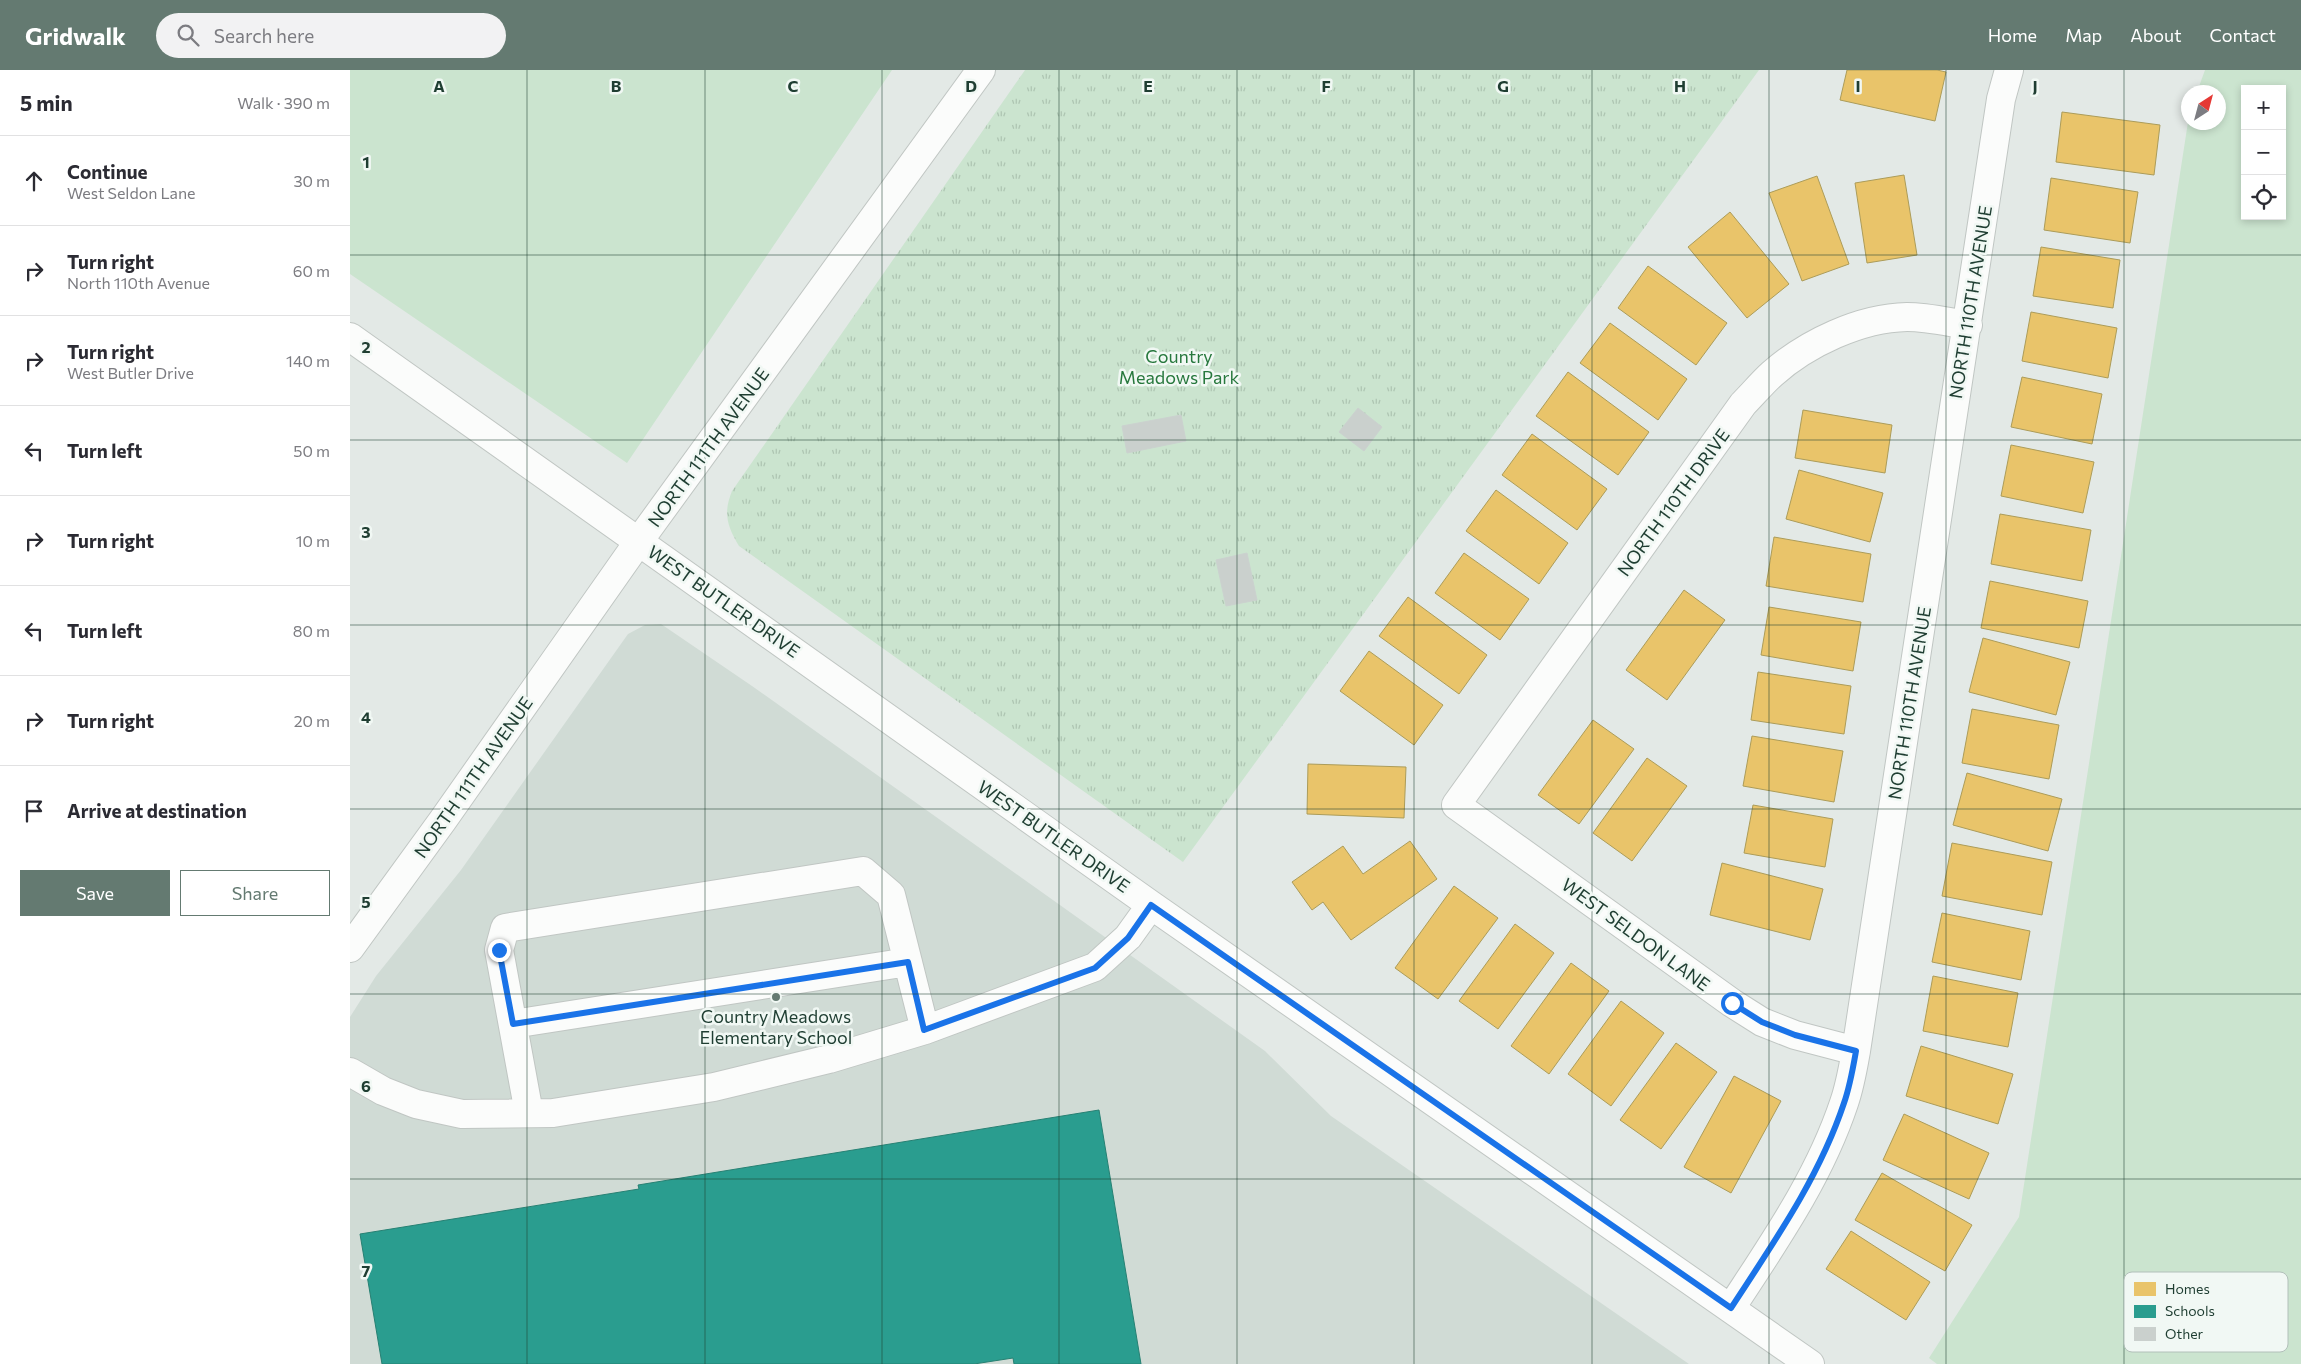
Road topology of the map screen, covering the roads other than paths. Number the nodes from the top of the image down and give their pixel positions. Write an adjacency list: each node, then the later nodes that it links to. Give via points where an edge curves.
1 (981, 70): 5 (street, NORTH 111TH AVENUE)
2 (2010, 70): 3 (street, NORTH 110TH AVENUE, via 2001,99)
3 (1968, 325): 6 (street, NORTH 110TH DRIVE, via 1907,317 1872,322 1840,332 1805,350 1773,374 1744,404); 12 (street, NORTH 110TH AVENUE)
4 (350, 338): 5 (street, WEST BUTLER DRIVE)
5 (639, 541): 7 (street, WEST BUTLER DRIVE); 8 (street, NORTH 111TH AVENUE)
6 (1456, 805): 12 (street, WEST SELDON LANE, via 1762,1022 1795,1035)
7 (1151, 905): 11 (street, via 1128,938 1095,968); 15 (street, WEST BUTLER DRIVE)
8 (350, 948)
9 (908, 962): 10 (street); 10 (street, via 891,895 863,871 505,928 499,950); 11 (street)
10 (513, 1024): 14 (street)
11 (924, 1030): 14 (street, via 829,1059 714,1086 553,1113)
12 (1856, 1051): 15 (street, NORTH 110TH AVENUE, via 1845,1102 1803,1198)
13 (350, 1072): 14 (street, via 383,1091 416,1104 462,1114)
14 (529, 1113)
15 (1731, 1308): 16 (street, WEST BUTLER DRIVE)
16 (1810, 1364)

